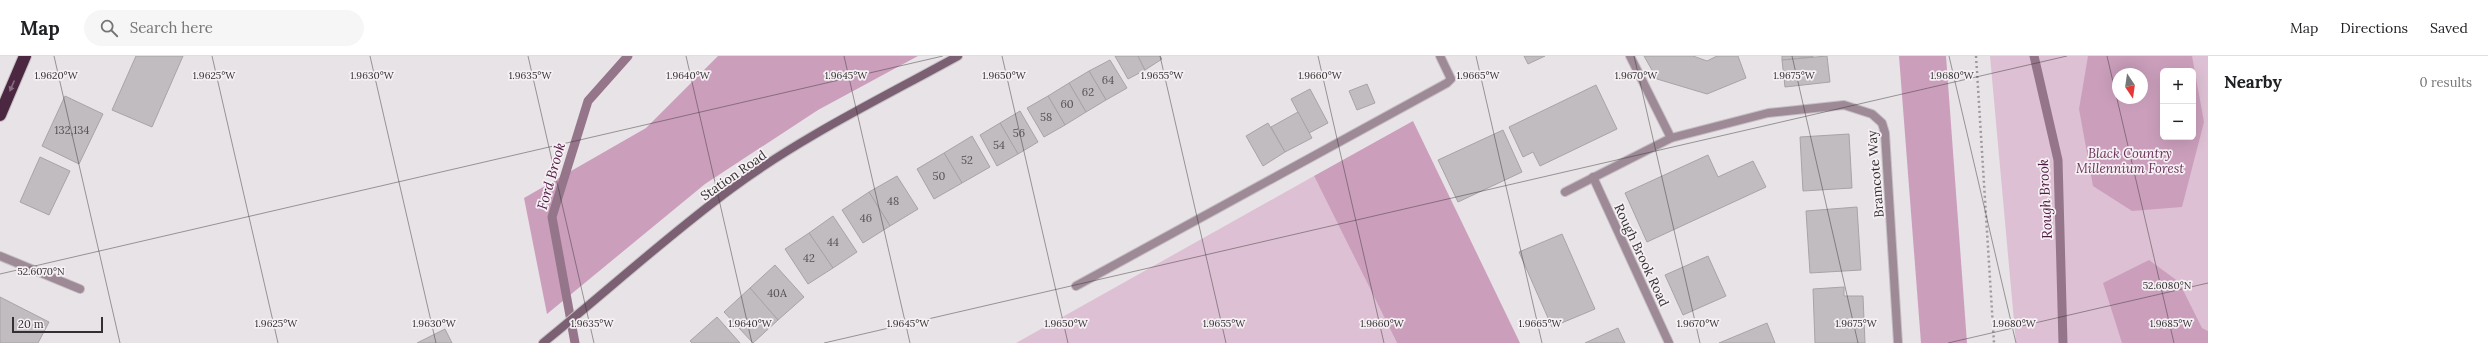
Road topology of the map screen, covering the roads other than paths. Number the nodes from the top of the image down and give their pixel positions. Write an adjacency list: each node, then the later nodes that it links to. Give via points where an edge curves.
1 (25, 56): 5 (highway, one-way to 5)
2 (958, 56): 12 (street, Station Road, via 792,148 732,188)
3 (1440, 56): 10 (street, via 1450,74 1451,79 1448,83)
4 (1630, 56): 6 (street)
5 (0, 115)
6 (1671, 138): 7 (street); 14 (street, Bramcote Way, via 1768,113 1844,105 1872,114 1882,123 1885,133)
7 (1593, 177): 8 (street); 13 (street, Rough Brook Road)
8 (1564, 192)
9 (0, 256): 11 (street)
10 (1076, 286)
11 (80, 289)
12 (543, 343)
13 (1669, 343)
14 (1898, 343)

